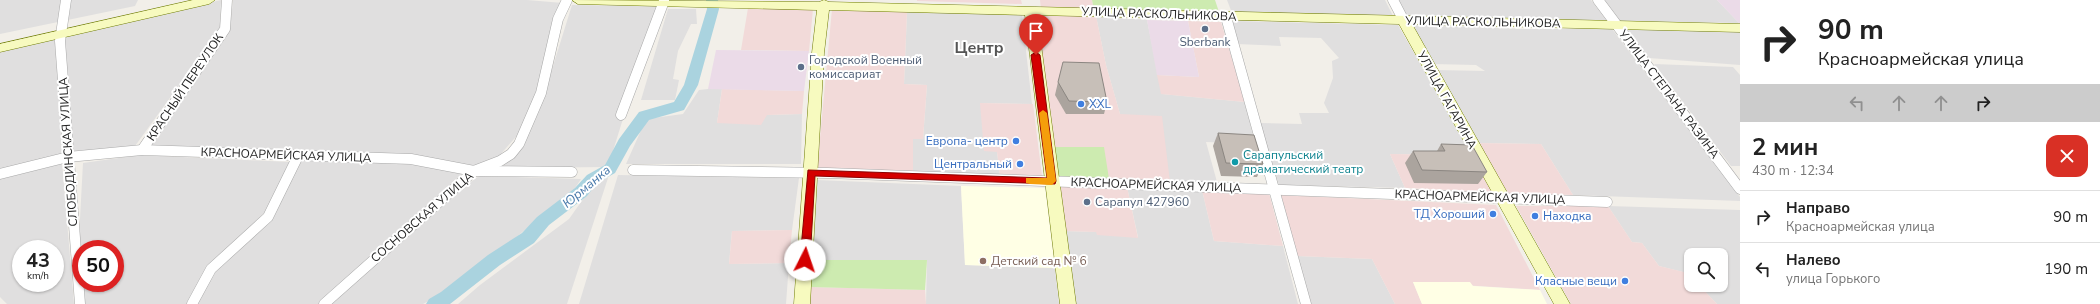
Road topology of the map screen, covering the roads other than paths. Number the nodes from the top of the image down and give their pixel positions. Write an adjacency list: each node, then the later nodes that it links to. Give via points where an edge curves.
1 (66, 0): 18 (street, СЛОБОДИНСКАЯ УЛИЦА)
2 (209, 0): 18 (main road)
3 (227, 0): 21 (street, КРАСНЫЙ ПЕРЕУЛОК, via 225,28)
4 (567, 0): 25 (street, СОСНОВСКАЯ УЛИЦА, via 558,19 540,93 519,144 511,154 500,161)
5 (578, 0): 8 (main road, УЛИЦА РАСКОЛЬНИКОВА)
6 (1393, 0): 15 (street, УЛИЦА ГАГАРИНА)
7 (1598, 0): 16 (street, УЛИЦА СТЕПАНА РАЗИНА)
8 (614, 1): 9 (main road, УЛИЦА РАСКОЛЬНИКОВА)
9 (668, 1): 10 (main road, УЛИЦА РАСКОЛЬНИКОВА); 20 (street)
10 (786, 2): 12 (main road, УЛИЦА РАСКОЛЬНИКОВА)
11 (883, 3): 12 (main road, УЛИЦА РАСКОЛЬНИКОВА); 13 (main road, УЛИЦА РАСКОЛЬНИКОВА)
12 (824, 4): 27 (main road, via 818,53)
13 (1030, 10): 14 (main road, УЛИЦА РАСКОЛЬНИКОВА); 29 (main road)
14 (1226, 17): 15 (main road, УЛИЦА РАСКОЛЬНИКОВА); 30 (street)
15 (1404, 21): 16 (main road, УЛИЦА РАСКОЛЬНИКОВА); 32 (main road, УЛИЦА ГАГАРИНА)
16 (1616, 24): 17 (main road, УЛИЦА РАСКОЛЬНИКОВА); 31 (street, УЛИЦА СТЕПАНА РАЗИНА)
17 (1740, 28)
18 (60, 34): 19 (main road); 23 (street, СЛОБОДИНСКАЯ УЛИЦА)
19 (0, 48)
20 (621, 115)
21 (142, 150): 22 (street, КРАСНОАРМЕЙСКАЯ УЛИЦА); 23 (street, КРАСНОАРМЕЙСКАЯ УЛИЦА)
22 (298, 156): 25 (street, КРАСНОАРМЕЙСКАЯ УЛИЦА, via 412,159); 35 (street, via 268,217 211,270)
23 (68, 157): 28 (street, КРАСНОАРМЕЙСКАЯ УЛИЦА); 34 (street, СЛОБОДИНСКАЯ УЛИЦА)
24 (633, 170): 27 (street, КРАСНОАРМЕЙСКАЯ УЛИЦА)
25 (474, 171): 26 (street, КРАСНОАРМЕЙСКАЯ УЛИЦА); 36 (street, СОСНОВСКАЯ УЛИЦА)
26 (572, 172)
27 (811, 172): 29 (street, КРАСНОАРМЕЙСКАЯ УЛИЦА); 37 (main road)
28 (0, 174)
29 (1052, 181): 30 (street, КРАСНОАРМЕЙСКАЯ УЛИЦА); 38 (main road)
30 (1275, 189): 32 (street, КРАСНОАРМЕЙСКАЯ УЛИЦА); 39 (street)
31 (1740, 189)
32 (1501, 197): 33 (street, КРАСНОАРМЕЙСКАЯ УЛИЦА); 40 (main road, УЛИЦА ГАГАРИНА)
33 (1607, 202)
34 (80, 304)
35 (192, 304)
36 (324, 304)
37 (802, 304)
38 (1068, 304)
39 (1306, 304)
40 (1562, 304)

